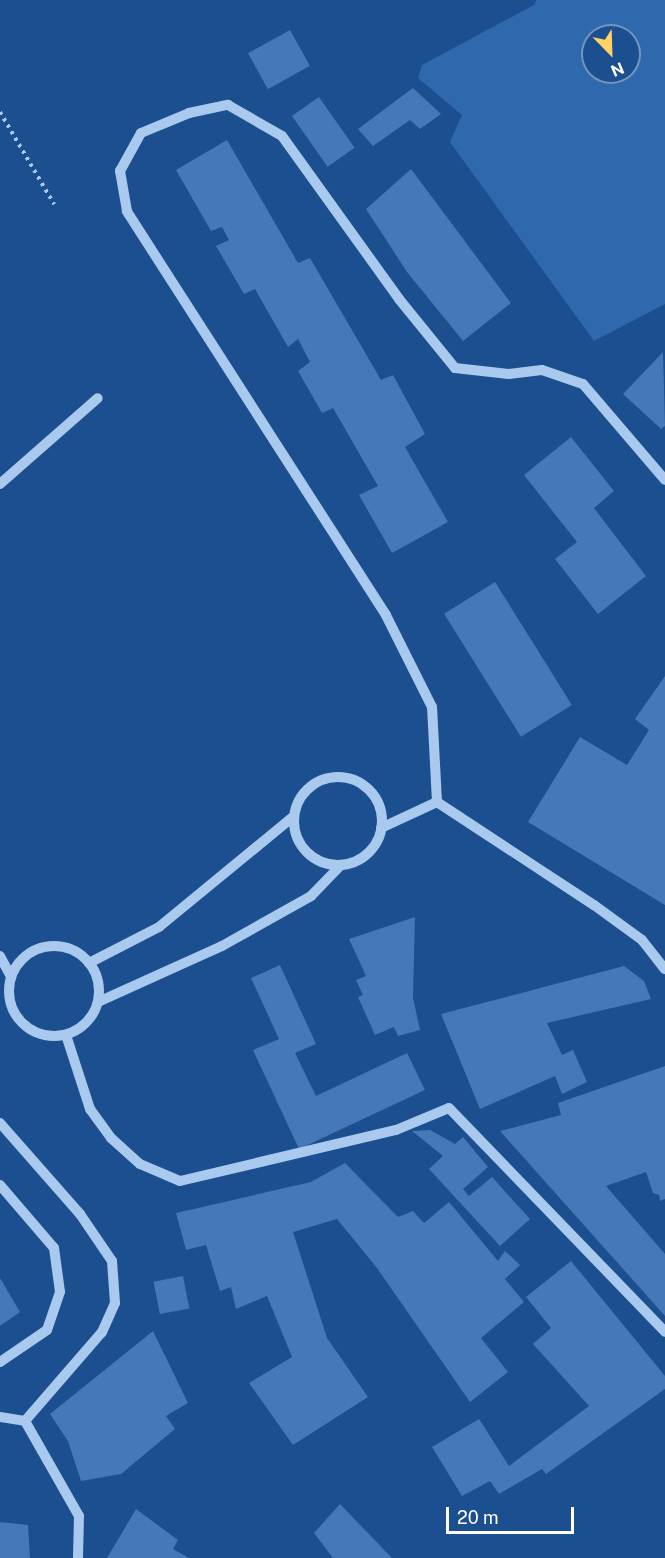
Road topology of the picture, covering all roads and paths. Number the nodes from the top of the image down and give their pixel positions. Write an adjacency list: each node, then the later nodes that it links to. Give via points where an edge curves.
1 (0, 112): 2 (path)
2 (54, 204)
3 (98, 398): 5 (street)
4 (665, 480): 6 (street, via 583,384 542,370 509,374 455,368 399,299 282,136 228,105 189,112 141,133 120,171 127,211 386,615 418,674 432,707)
5 (0, 484)
6 (437, 802): 8 (street); 12 (street, via 642,940)
7 (293, 817): 8 (street, via 302,794 314,783 328,777 345,777 359,782 376,798); 9 (street, via 299,843 311,857); 11 (street, via 159,927)
8 (381, 828): 9 (street, via 367,854)
9 (341, 865): 15 (street, via 311,896 292,907 222,946)
10 (0, 956): 13 (street)
11 (89, 963): 13 (street, via 63,947 41,948 18,963); 15 (street, via 97,976)
12 (665, 969)
13 (11, 977): 14 (street)
14 (4, 992): 16 (street, via 25,1026 39,1034)
15 (98, 1002): 16 (street, via 81,1028)
16 (66, 1035): 19 (street, via 90,1109 111,1138 140,1164 180,1181 386,1133 449,1108)
17 (0, 1123): 22 (street, via 80,1214 112,1261 114,1303 102,1332)
18 (0, 1185): 20 (street, via 54,1248 60,1292 48,1330)
19 (665, 1332)
20 (0, 1362)
21 (0, 1417): 22 (street)
22 (25, 1421): 23 (street, via 79,1516)
23 (78, 1558)

